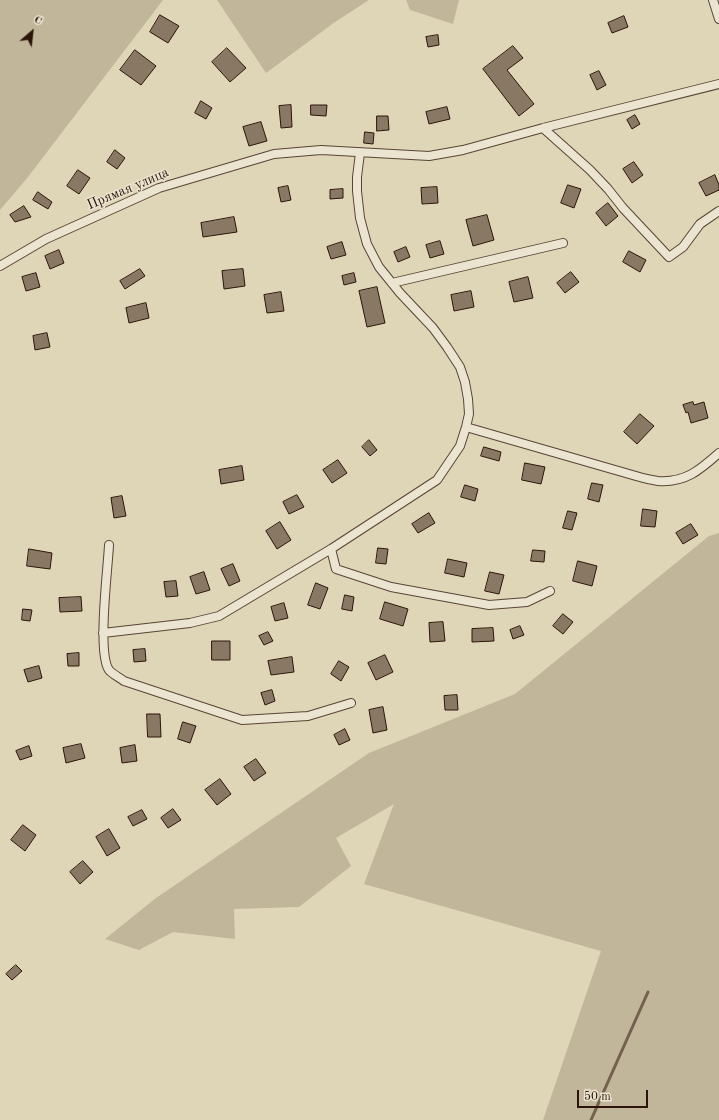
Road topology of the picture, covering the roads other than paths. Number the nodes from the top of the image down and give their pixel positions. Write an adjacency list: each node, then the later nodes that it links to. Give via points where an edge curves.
1 (713, 0): 2 (street)
2 (719, 19)
3 (719, 84): 4 (street, Прямая улица)
4 (543, 128): 5 (street, Прямая улица, via 463,150 429,156); 6 (street, via 590,170 669,257 683,247 700,224)
5 (360, 153): 8 (street, Прямая улица, via 321,150 274,154 159,188 46,239); 9 (street, via 357,177 360,218 367,244 379,267)
6 (719, 211)
7 (563, 242): 9 (street)
8 (0, 266)
9 (392, 283): 10 (street, via 433,328 460,367 468,399 469,414)
10 (466, 428): 11 (street, via 658,481 686,477 701,470); 13 (street, via 460,446 437,480)
11 (719, 453)
12 (109, 545): 15 (street)
13 (331, 549): 14 (street, via 336,569 391,586 489,605 527,602); 15 (street, via 219,616 190,623)
14 (550, 591)
15 (103, 633): 16 (street, via 103,653 109,669 124,681 242,720 308,716)
16 (351, 703)

